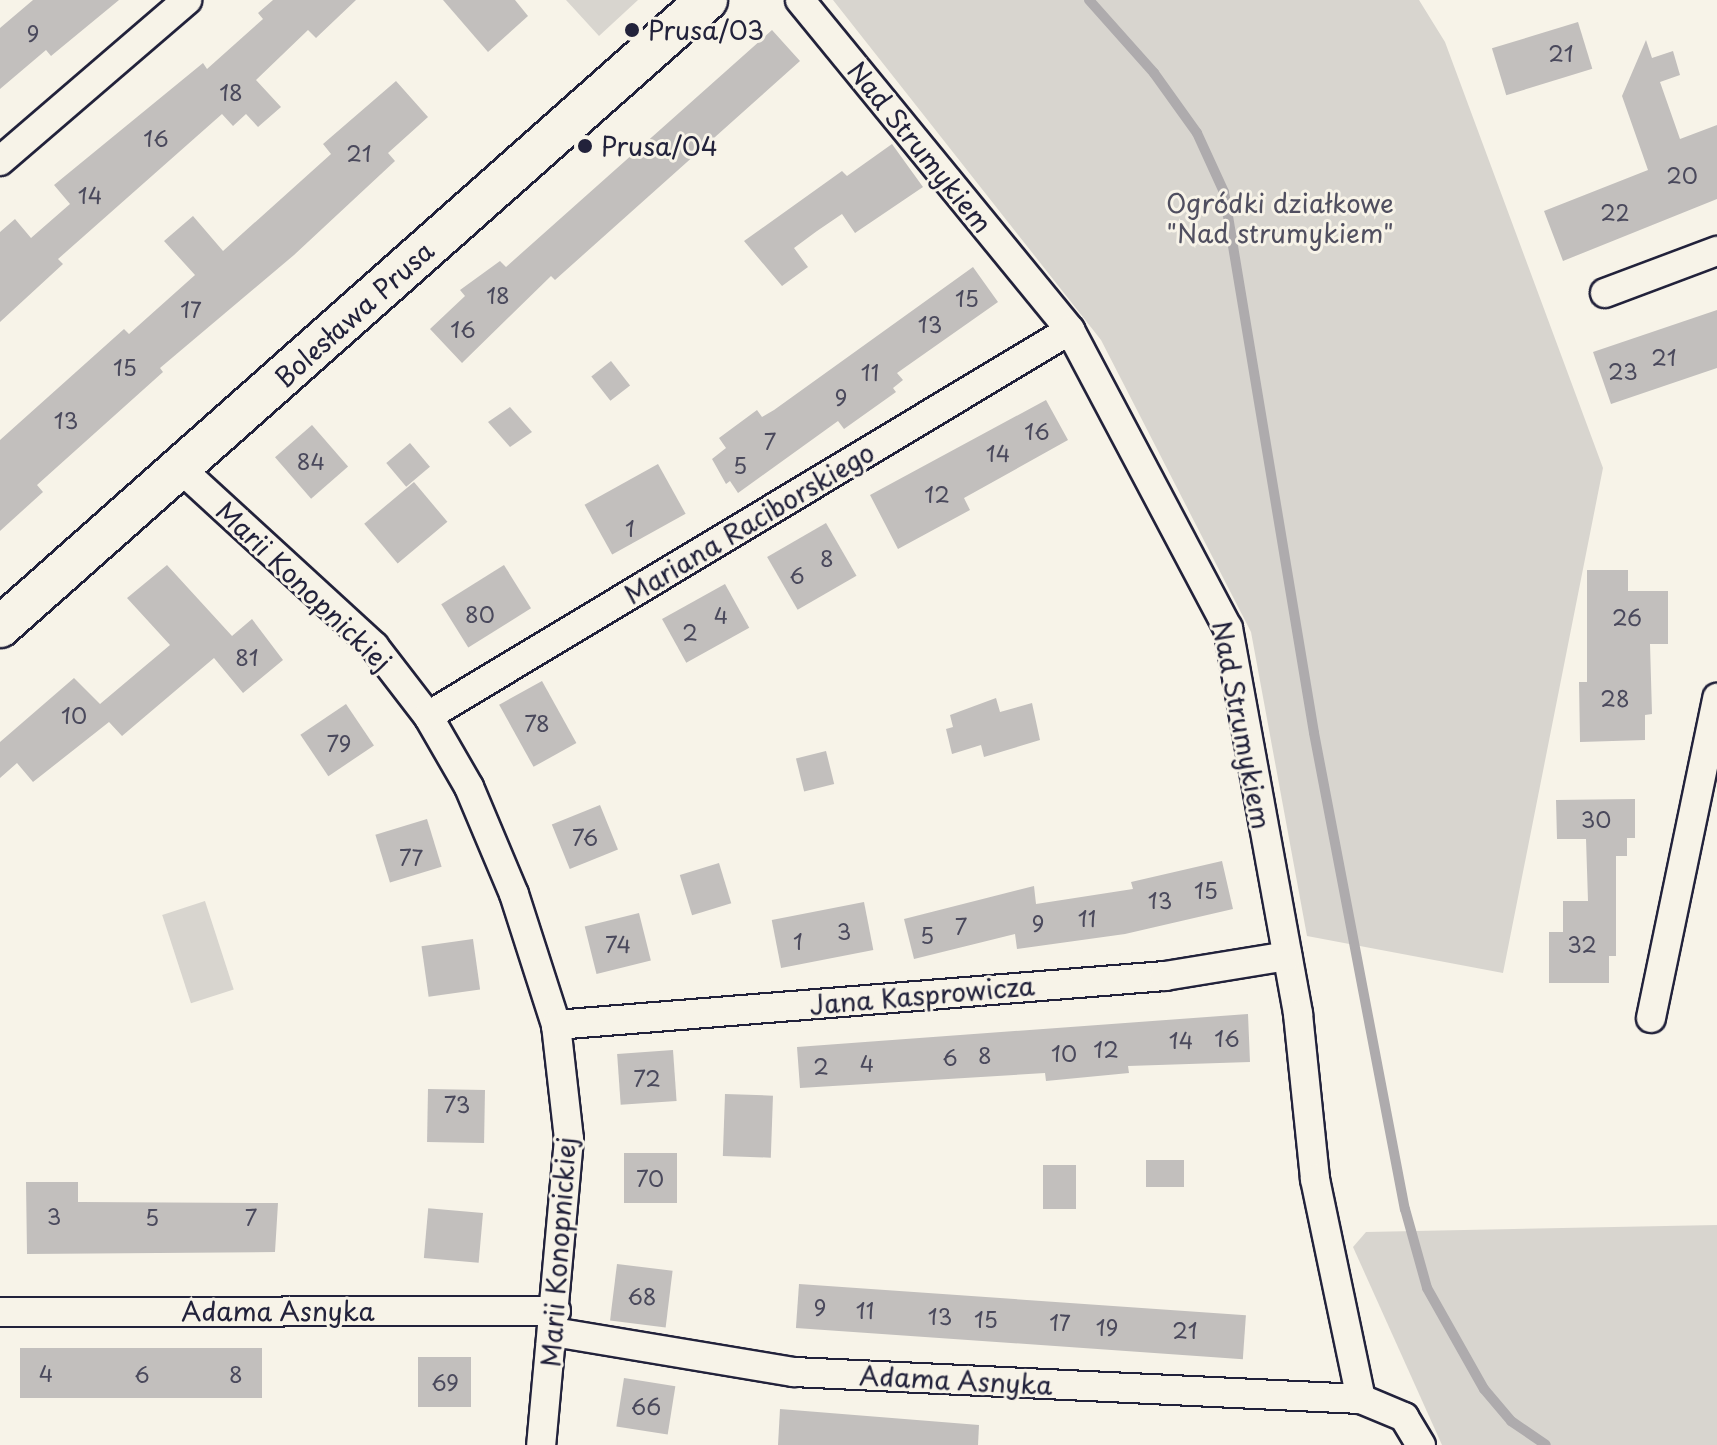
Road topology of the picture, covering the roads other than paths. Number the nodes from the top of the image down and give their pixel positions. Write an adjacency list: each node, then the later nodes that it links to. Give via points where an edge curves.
1 (187, 0): 4 (street)
2 (707, 0): 8 (street, Bolesława Prusa)
3 (800, 0): 7 (street, Nad Strumykiem)
4 (0, 161)
5 (1717, 251): 6 (street)
6 (1605, 293)
7 (1070, 330): 11 (street, Mariana Raciborskiego); 12 (street, Nad Strumykiem, via 1228,628)
8 (181, 469): 9 (street, Bolesława Prusa); 11 (street, Marii Konopnickiej, via 374,646)
9 (0, 627)
10 (1717, 698): 13 (street)
11 (428, 716): 14 (street, Marii Konopnickiej, via 494,843)
12 (1287, 956): 14 (street, Jana Kasprowicza, via 1165,976); 17 (street, Nad Strumykiem, via 1315,1179)
13 (1651, 1018)
14 (556, 1025): 16 (street, Marii Konopnickiej, via 569,1139)
15 (0, 1312): 16 (street, Adama Asnyka)
16 (555, 1322): 17 (street, Adama Asnyka, via 794,1372); 18 (street, Marii Konopnickiej)
17 (1361, 1399): 19 (street, via 1404,1417)
18 (541, 1445)
19 (1421, 1445)

